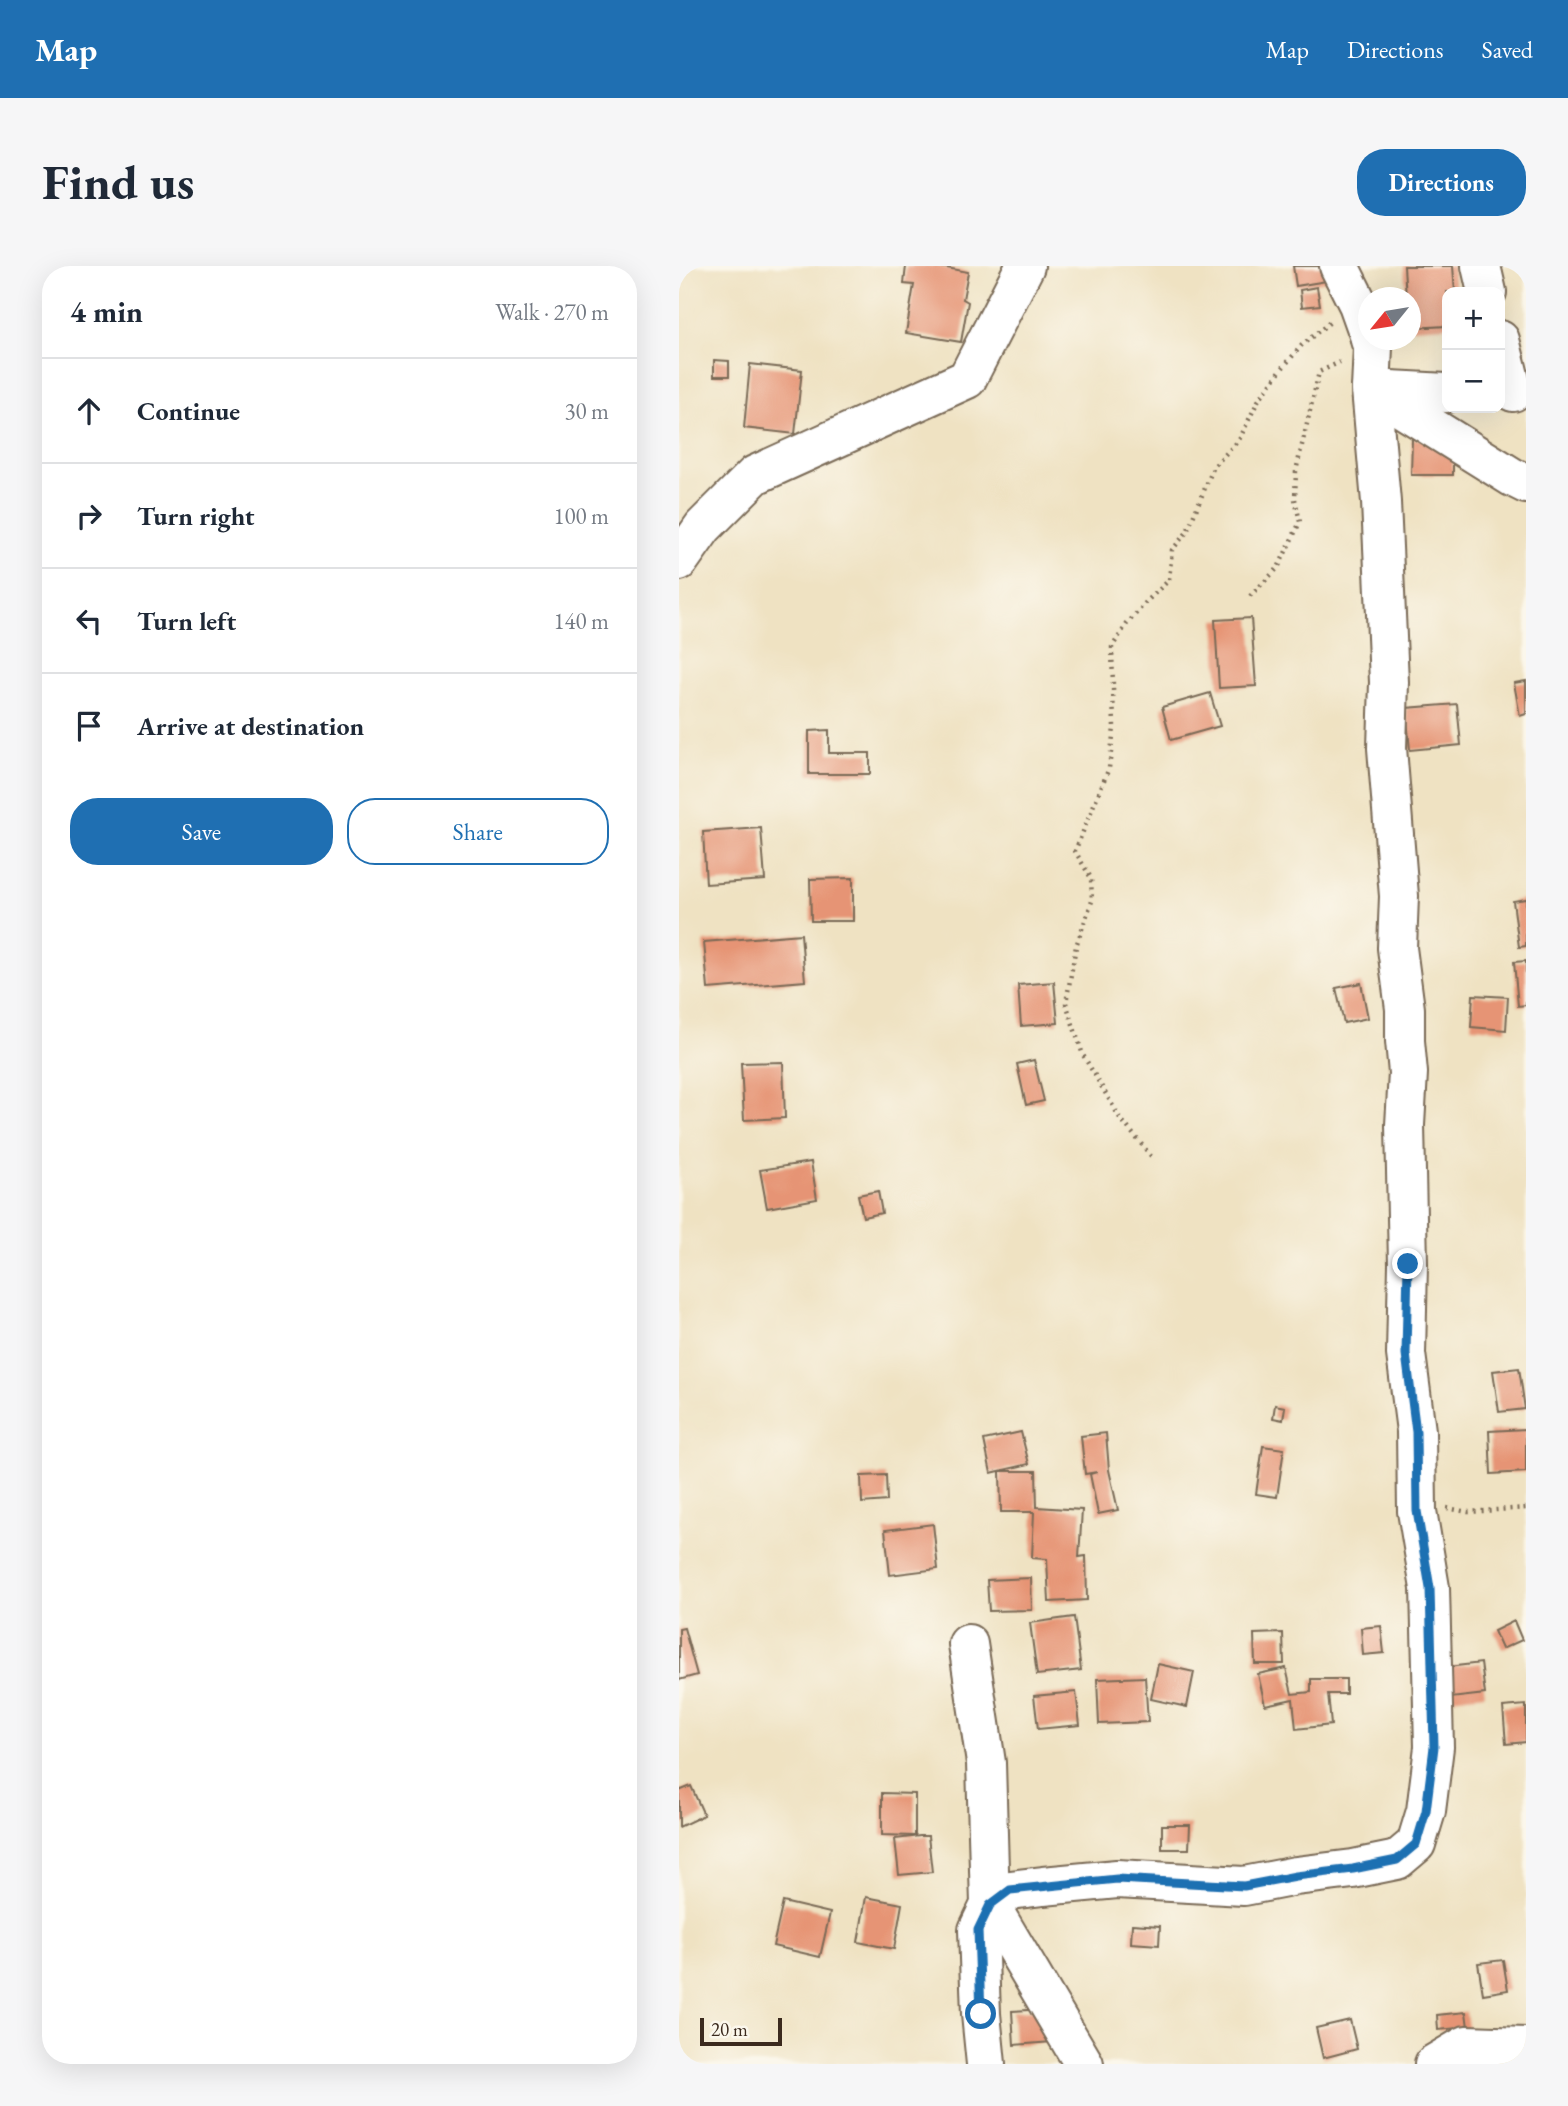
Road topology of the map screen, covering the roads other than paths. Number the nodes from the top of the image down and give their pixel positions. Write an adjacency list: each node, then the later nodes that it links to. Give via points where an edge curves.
1 (1025, 266): 12 (street, via 967,379 755,475 703,527)
2 (1339, 266): 5 (street)
3 (1481, 266): 4 (street)
4 (1486, 287)
5 (1358, 310)
6 (1368, 350): 8 (street)
7 (1502, 350): 9 (street)
8 (1371, 389): 10 (street); 11 (street); 14 (street, via 1381,502 1389,682 1387,748 1399,896 1397,948 1408,1073 1406,1354 1416,1432 1417,1511 1430,1588 1434,1747 1426,1811 1416,1844 1397,1860 1244,1886 1117,1879 1010,1890)
9 (1513, 392)
10 (1442, 393)
11 (1526, 484)
12 (679, 561)
13 (968, 1644): 14 (street, via 986,1763)
14 (990, 1905): 16 (street, via 978,1930); 17 (street)
15 (1526, 2047): 18 (street, via 1467,2045)
16 (986, 2064)
17 (1084, 2064)
18 (1434, 2064)

